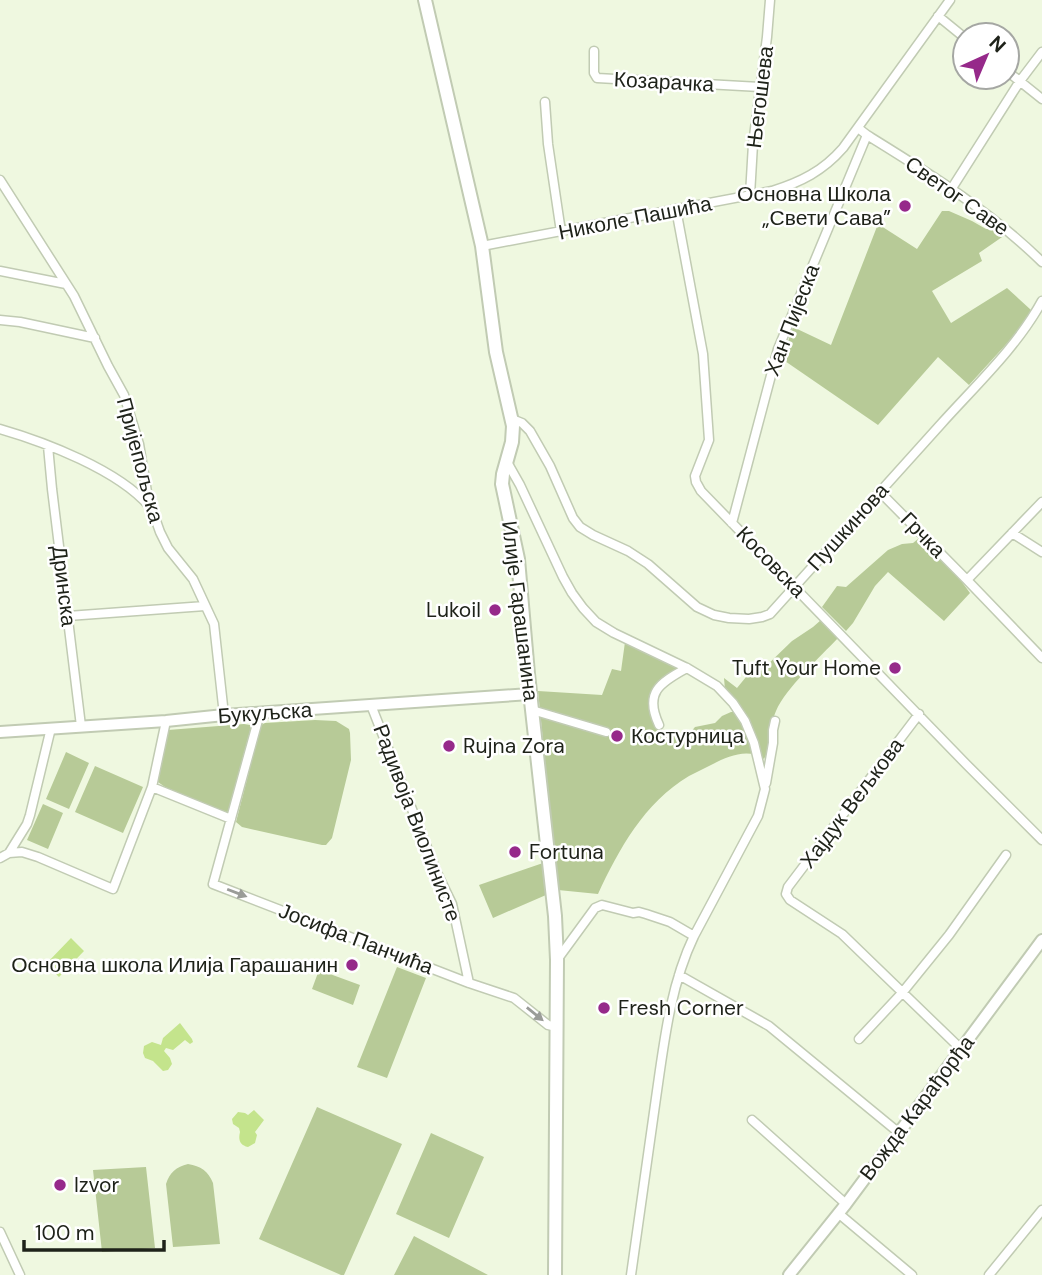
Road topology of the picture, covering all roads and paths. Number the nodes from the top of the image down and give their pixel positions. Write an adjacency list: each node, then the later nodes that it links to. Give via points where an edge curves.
1 (425, 0): 21 (main road, Илије Гарашанина)
2 (770, 0): 10 (street, Његошева)
3 (950, 0): 4 (street, Николе Пашића)
4 (938, 16): 5 (street); 14 (street, Николе Пашића)
5 (951, 27)
6 (594, 51): 10 (street, Козарачка, via 597,78)
7 (1042, 52): 8 (street)
8 (1021, 80)
9 (1021, 82): 12 (street)
10 (760, 87): 18 (street, Његошева)
11 (1014, 91): 17 (street)
12 (1042, 99)
13 (545, 102): 20 (street)
14 (858, 128): 15 (street); 18 (street, Николе Пашића, via 831,162 815,173 797,183)
15 (867, 135): 17 (street, Светог Саве); 35 (street, Хан Пијеска, via 778,349)
16 (0, 180): 24 (street, Пријепољска)
17 (952, 188): 22 (street, Светог Саве)
18 (750, 195): 19 (street, Николе Пашића)
19 (677, 209): 20 (street, Николе Пашића); 35 (street, Косовска, via 703,355 709,440 696,482)
20 (561, 232): 21 (street, Николе Пашића)
21 (482, 246): 28 (main road, Илије Гарашанина, via 496,352)
22 (1042, 262)
23 (0, 271): 24 (street)
24 (66, 284): 27 (street, Пријепољска)
25 (1042, 301): 32 (street, Пушкинова, via 1006,351)
26 (0, 320): 27 (street)
27 (95, 338): 34 (street, Пријепољска, via 124,395)
28 (512, 419): 31 (main road, Илије Гарашанина); 39 (street, Пушкинова, via 530,431 580,527 648,564 697,607 729,618 762,617)
29 (0, 429): 30 (street)
30 (48, 446): 34 (street, via 104,471); 41 (street, Дринска)
31 (507, 462): 43 (street, via 583,608 614,633); 44 (main road, Илије Гарашанина, via 502,484 518,559)
32 (879, 491): 38 (street, Грчка); 39 (street, Пушкинова)
33 (1042, 502): 36 (street)
34 (153, 511): 40 (street, Пријепољска, via 164,540 193,579)
35 (732, 523): 39 (street, Косовска)
36 (1012, 533): 37 (street); 38 (street)
37 (1042, 552)
38 (967, 580): 42 (street, Грчка)
39 (794, 586): 48 (street, Косовска)
40 (205, 606): 41 (street); 49 (street, Пријепољска, via 214,624)
41 (68, 616): 52 (street, Дринска)
42 (1042, 658)
43 (687, 668): 53 (street, via 653,696); 58 (street, via 716,686 745,721)
44 (530, 694): 45 (main road, Букуљска); 46 (main road, Илије Гарашанина)
45 (372, 705): 47 (main road, Букуљска); 68 (street, Радивоја Виолинисте, via 452,904)
46 (532, 710): 56 (street); 66 (main road, Илије Гарашанина)
47 (260, 713): 49 (main road, Букуљска); 59 (street)
48 (919, 714): 60 (street, Косовска); 69 (street, Хајдук Вељкова, via 786,894 842,934)
49 (224, 715): 50 (main road, Букуљска)
50 (166, 721): 52 (main road, Букуљска); 57 (street)
51 (775, 721): 58 (street)
52 (81, 726): 54 (main road, Букуљска)
53 (659, 726)
54 (51, 728): 55 (main road, Букуљска); 61 (street, via 27,824)
55 (0, 732)
56 (606, 732)
57 (152, 787): 59 (street); 61 (street, via 113,888 38,857)
58 (765, 789): 64 (street, via 758,816)
59 (231, 819): 68 (street, Јосифа Панчића, one-way to 68, via 214,884)
60 (1042, 840)
61 (9, 853): 63 (street)
62 (1006, 855): 69 (street)
63 (0, 858)
64 (694, 936): 66 (street, via 670,922 602,905 595,908); 67 (street)
65 (1042, 940): 72 (main road, Вожда Карађорђа)
66 (557, 960): 70 (main road, Илије Гарашанина)
67 (679, 975): 74 (street, via 769,1026); 80 (street, via 667,1023)
68 (469, 983): 70 (street, Јосифа Панчића, one-way to 70, via 514,998)
69 (902, 993): 71 (street); 72 (street)
70 (557, 1027): 79 (main road, Илије Гарашанина)
71 (859, 1039)
72 (961, 1049): 74 (main road, Вожда Карађорђа)
73 (752, 1120): 75 (street)
74 (898, 1132): 75 (main road, Вожда Карађорђа)
75 (842, 1209): 81 (main road, Вожда Карађорђа); 82 (street)
76 (1042, 1209): 83 (street)
77 (0, 1233): 78 (street)
78 (20, 1275)
79 (555, 1275)
80 (631, 1275)
81 (789, 1275)
82 (912, 1275)
83 (989, 1275)

